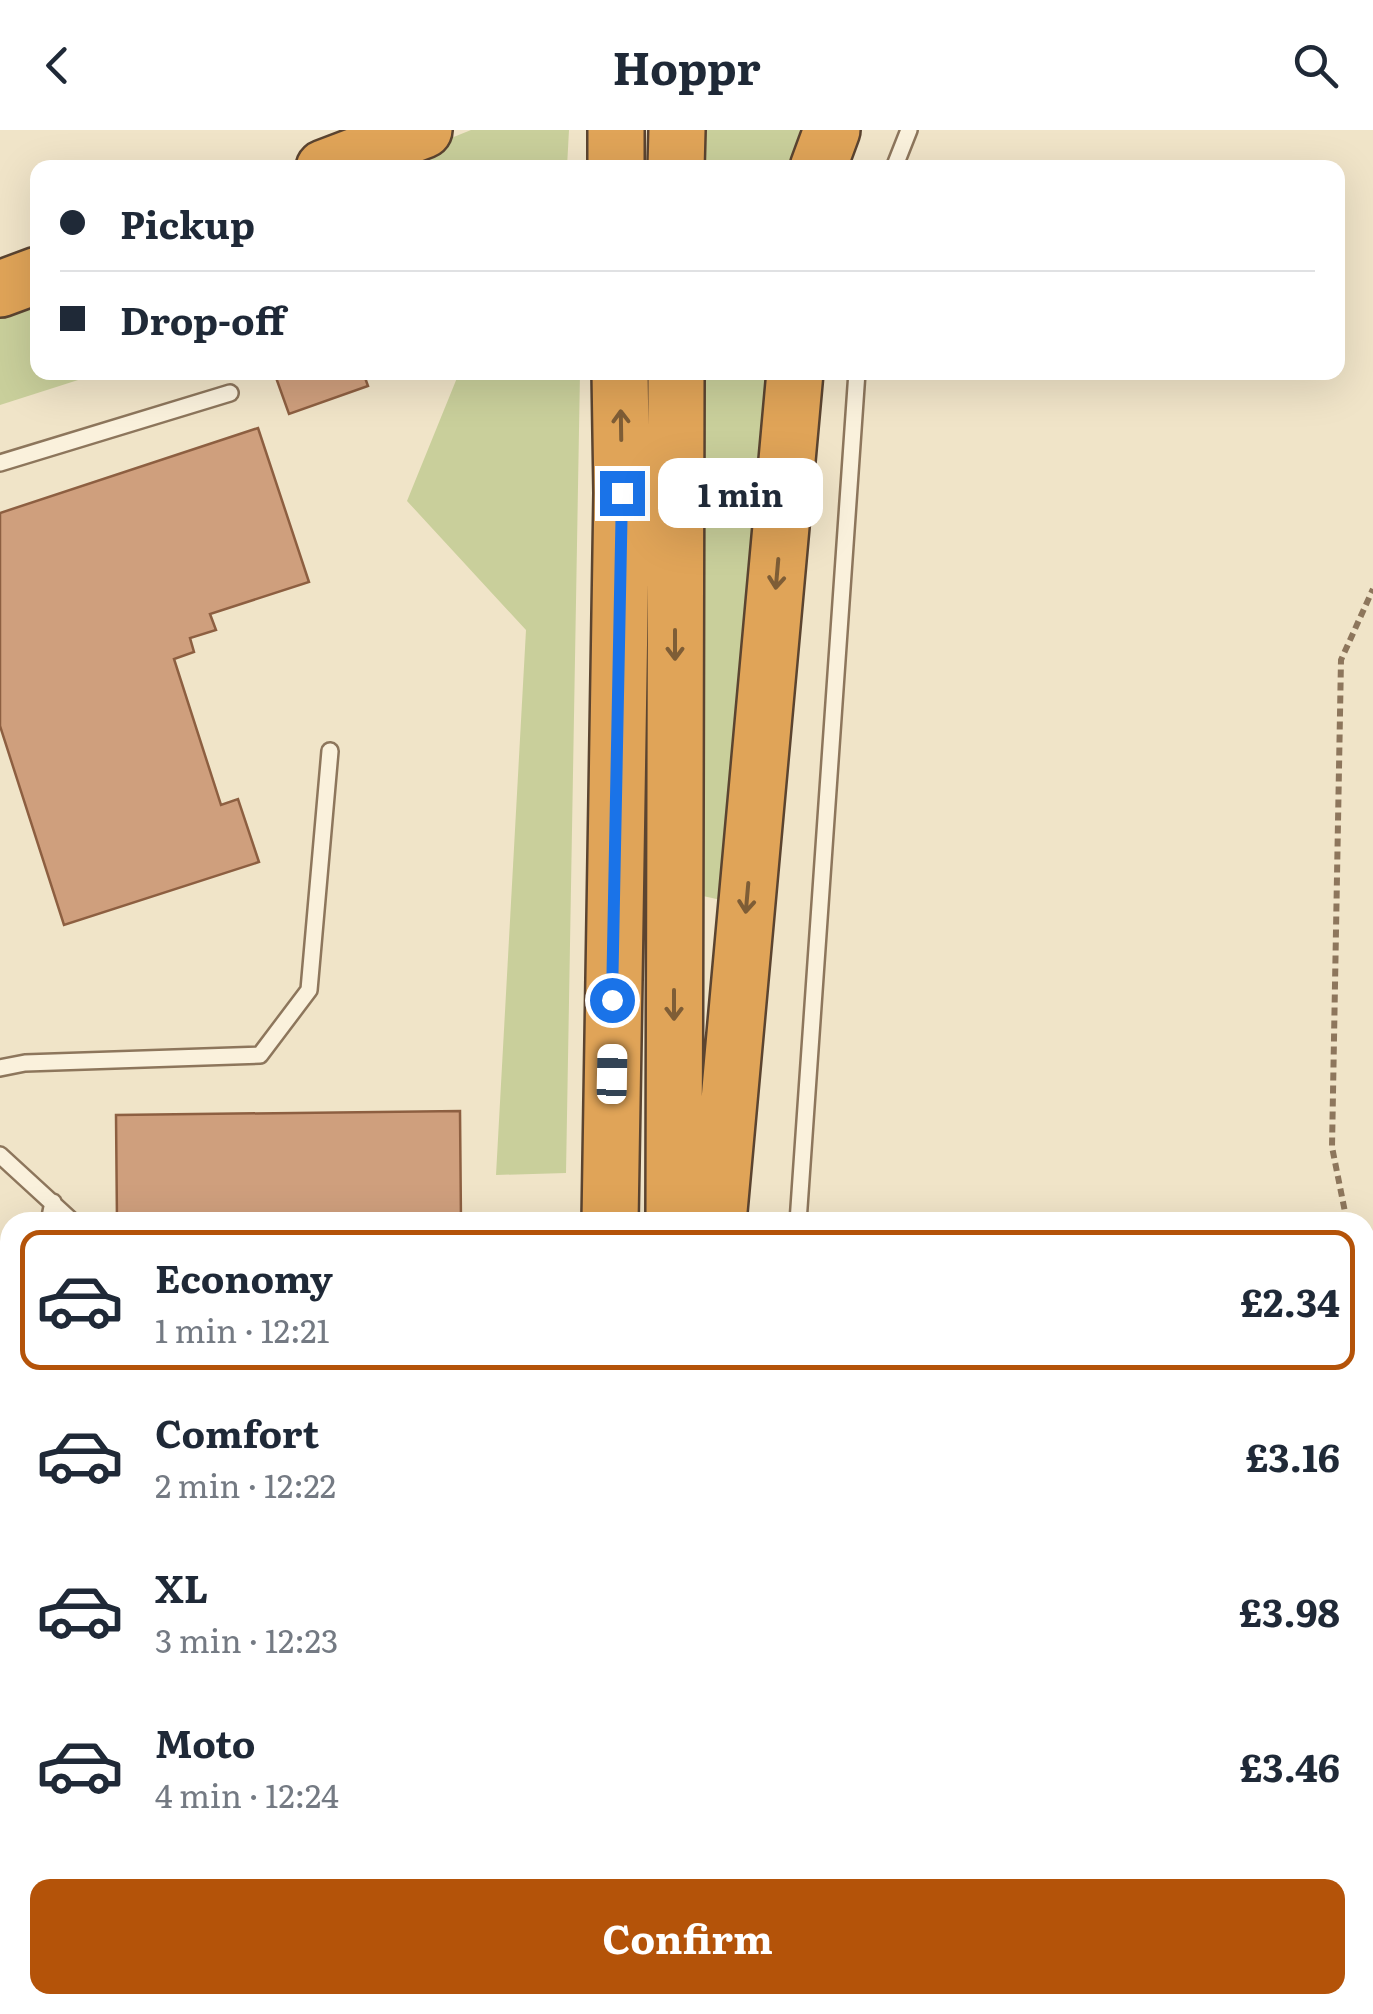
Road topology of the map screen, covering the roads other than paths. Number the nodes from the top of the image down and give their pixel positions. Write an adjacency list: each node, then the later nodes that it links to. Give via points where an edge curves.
1 (424, 130): 4 (highway)
2 (832, 130): 5 (highway)
3 (910, 130): 6 (lane)
4 (345, 160)
5 (821, 160)
6 (897, 160)
7 (30, 278): 8 (highway)
8 (0, 290)
9 (620, 380): 21 (highway, one-way to 9)
10 (676, 380): 22 (highway, one-way to 22)
11 (794, 380): 23 (highway, one-way to 23)
12 (856, 380): 24 (lane)
13 (230, 393): 14 (lane)
14 (0, 464)
15 (330, 750): 16 (lane, via 309,990 260,1055)
16 (0, 1068)
17 (0, 1155): 18 (lane)
18 (53, 1202): 19 (lane); 20 (lane)
19 (51, 1212)
20 (63, 1212)
21 (610, 1212)
22 (674, 1212)
23 (719, 1212)
24 (799, 1212)

